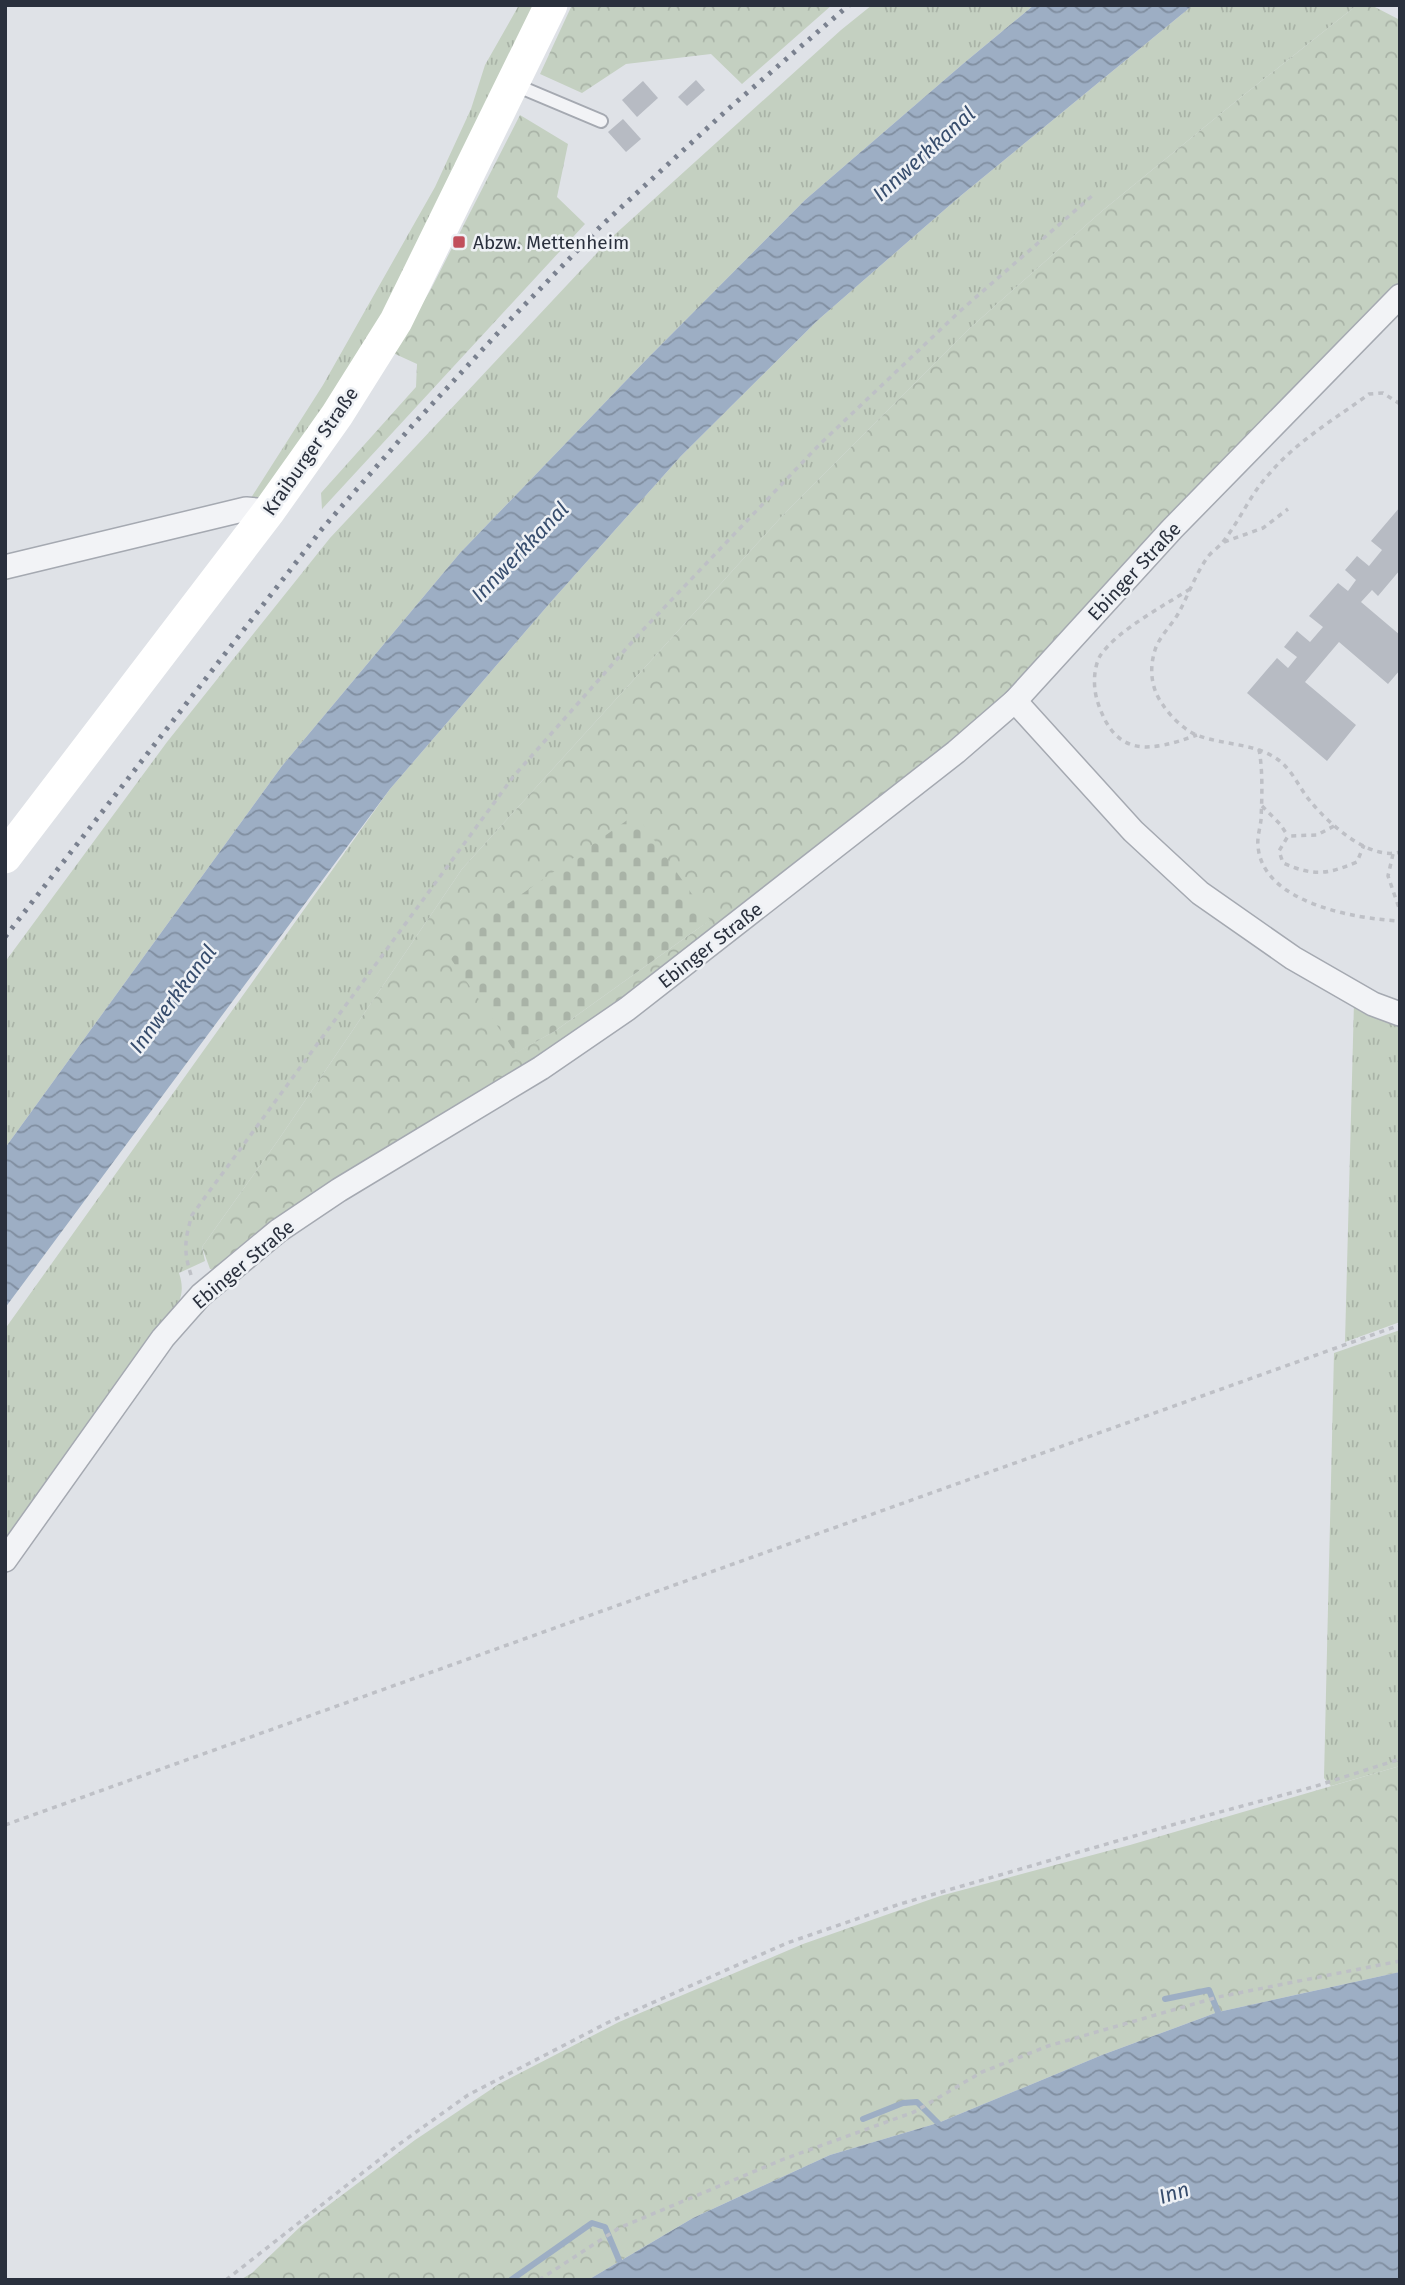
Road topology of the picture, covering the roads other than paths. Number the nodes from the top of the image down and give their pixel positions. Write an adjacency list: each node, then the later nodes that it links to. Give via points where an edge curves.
1 (551, 5): 2 (main road, Kraiburger Straße)
2 (513, 83): 3 (lane); 5 (main road, Kraiburger Straße, via 396,321)
3 (601, 121)
4 (1400, 296): 7 (street, Ebinger Straße, via 1172,529)
5 (270, 511): 6 (street, via 246,509); 8 (main road, Kraiburger Straße)
6 (5, 567)
7 (1014, 702): 9 (street, via 1133,831 1200,893 1293,958 1373,1004); 10 (street, Ebinger Straße, via 957,752 627,1009 541,1068 339,1190 278,1231 201,1295 163,1338)
8 (5, 857)
9 (1400, 1014)
10 (5, 1560)

